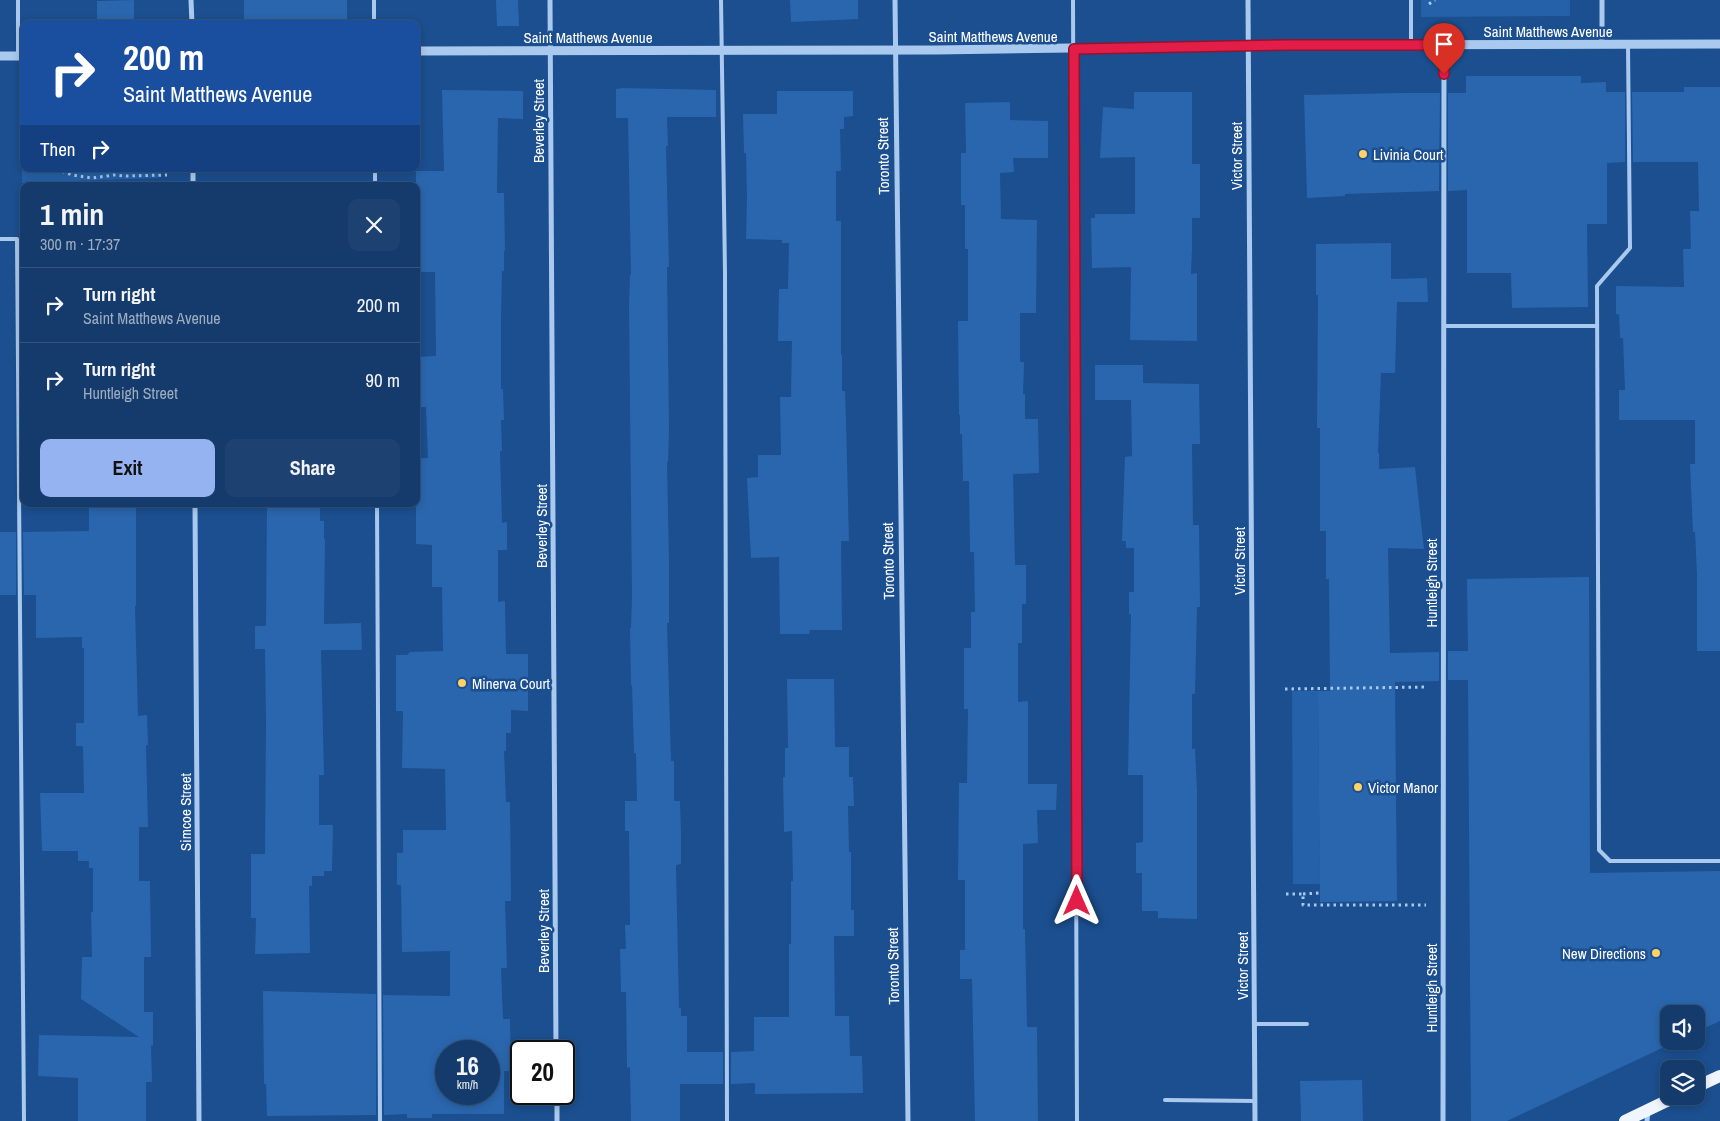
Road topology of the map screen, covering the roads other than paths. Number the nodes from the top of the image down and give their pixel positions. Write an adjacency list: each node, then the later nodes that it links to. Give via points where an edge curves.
1 (18, 0): 13 (lane)
2 (192, 0): 11 (street)
3 (374, 0): 12 (lane)
4 (550, 0): 23 (street, Beverley Street)
5 (721, 0): 24 (lane)
6 (894, 0): 21 (street, Toronto Street)
7 (1073, 0): 20 (lane)
8 (1248, 0): 18 (street, Victor Street)
9 (1411, 0): 19 (lane)
10 (1602, 0): 16 (street)
11 (192, 20)
12 (374, 20)
13 (20, 37)
14 (1720, 44): 17 (street, Saint Matthews Avenue)
15 (1444, 45): 16 (street, Saint Matthews Avenue); 19 (street, Saint Matthews Avenue); 28 (street, Huntleigh Street)
16 (1602, 45): 17 (street, Saint Matthews Avenue)
17 (1628, 45): 29 (lane, via 1630,248 1597,286)
18 (1248, 46): 19 (street, Saint Matthews Avenue); 20 (street, Saint Matthews Avenue); 33 (street, Victor Street)
19 (1410, 46)
20 (1074, 49): 21 (street, Saint Matthews Avenue); 49 (lane)
21 (895, 50): 24 (street, Saint Matthews Avenue); 48 (street, Toronto Street)
22 (420, 51): 23 (street, Saint Matthews Avenue)
23 (550, 51): 24 (street, Saint Matthews Avenue); 35 (street, Beverley Street)
24 (721, 51): 47 (lane, via 726,272)
25 (0, 56): 26 (street)
26 (20, 56)
27 (0, 239): 43 (lane, via 17,239)
28 (1444, 326): 29 (lane); 51 (street, Huntleigh Street)
29 (1597, 326): 32 (lane, via 1599,850 1610,861)
30 (195, 507): 44 (street, Simcoe Street)
31 (377, 507): 45 (lane)
32 (1720, 861)
33 (1254, 1024): 34 (lane); 39 (street, Victor Street)
34 (1307, 1024)
35 (556, 1040)
36 (1720, 1076): 37 (main road)
37 (1705, 1083)
38 (1165, 1100): 39 (lane)
39 (1255, 1102): 50 (street, Victor Street)
40 (557, 1105): 46 (street)
41 (1664, 1105): 42 (main road)
42 (1647, 1116): 52 (main road)
43 (24, 1121)
44 (200, 1121)
45 (380, 1121)
46 (557, 1121)
47 (727, 1121)
48 (908, 1121)
49 (1077, 1121)
50 (1255, 1121)
51 (1443, 1121)
52 (1625, 1121)

